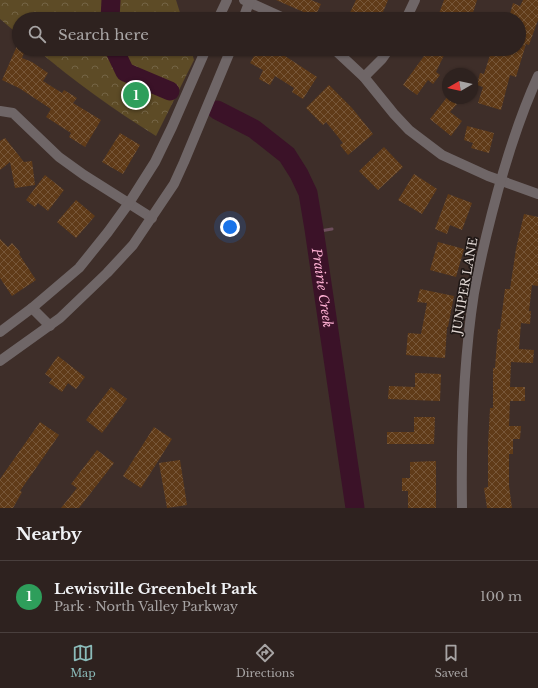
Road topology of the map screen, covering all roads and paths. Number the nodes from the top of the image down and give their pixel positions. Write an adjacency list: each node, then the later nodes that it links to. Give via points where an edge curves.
1 (227, 0): 4 (street)
2 (415, 0): 7 (street)
3 (247, 1): 5 (street); 6 (street)
4 (221, 12)
5 (245, 12)
6 (271, 12)
7 (409, 12)
8 (203, 56): 17 (street, via 155,162)
9 (228, 56): 18 (street, via 174,184)
10 (342, 56): 13 (street)
11 (384, 56): 13 (street)
12 (538, 76): 15 (street, JUNIPER LANE, via 505,162)
13 (364, 77): 15 (street, via 409,130 442,155)
14 (0, 110): 17 (street, via 13,113 59,157)
15 (501, 180): 16 (street); 23 (street, JUNIPER LANE, via 473,301 464,398)
16 (538, 194)
17 (129, 203): 18 (street); 19 (street, via 79,268)
18 (152, 218): 20 (street, via 133,246)
19 (32, 308): 20 (street); 21 (street)
20 (50, 326): 22 (street)
21 (0, 332)
22 (0, 361)
23 (462, 508)

